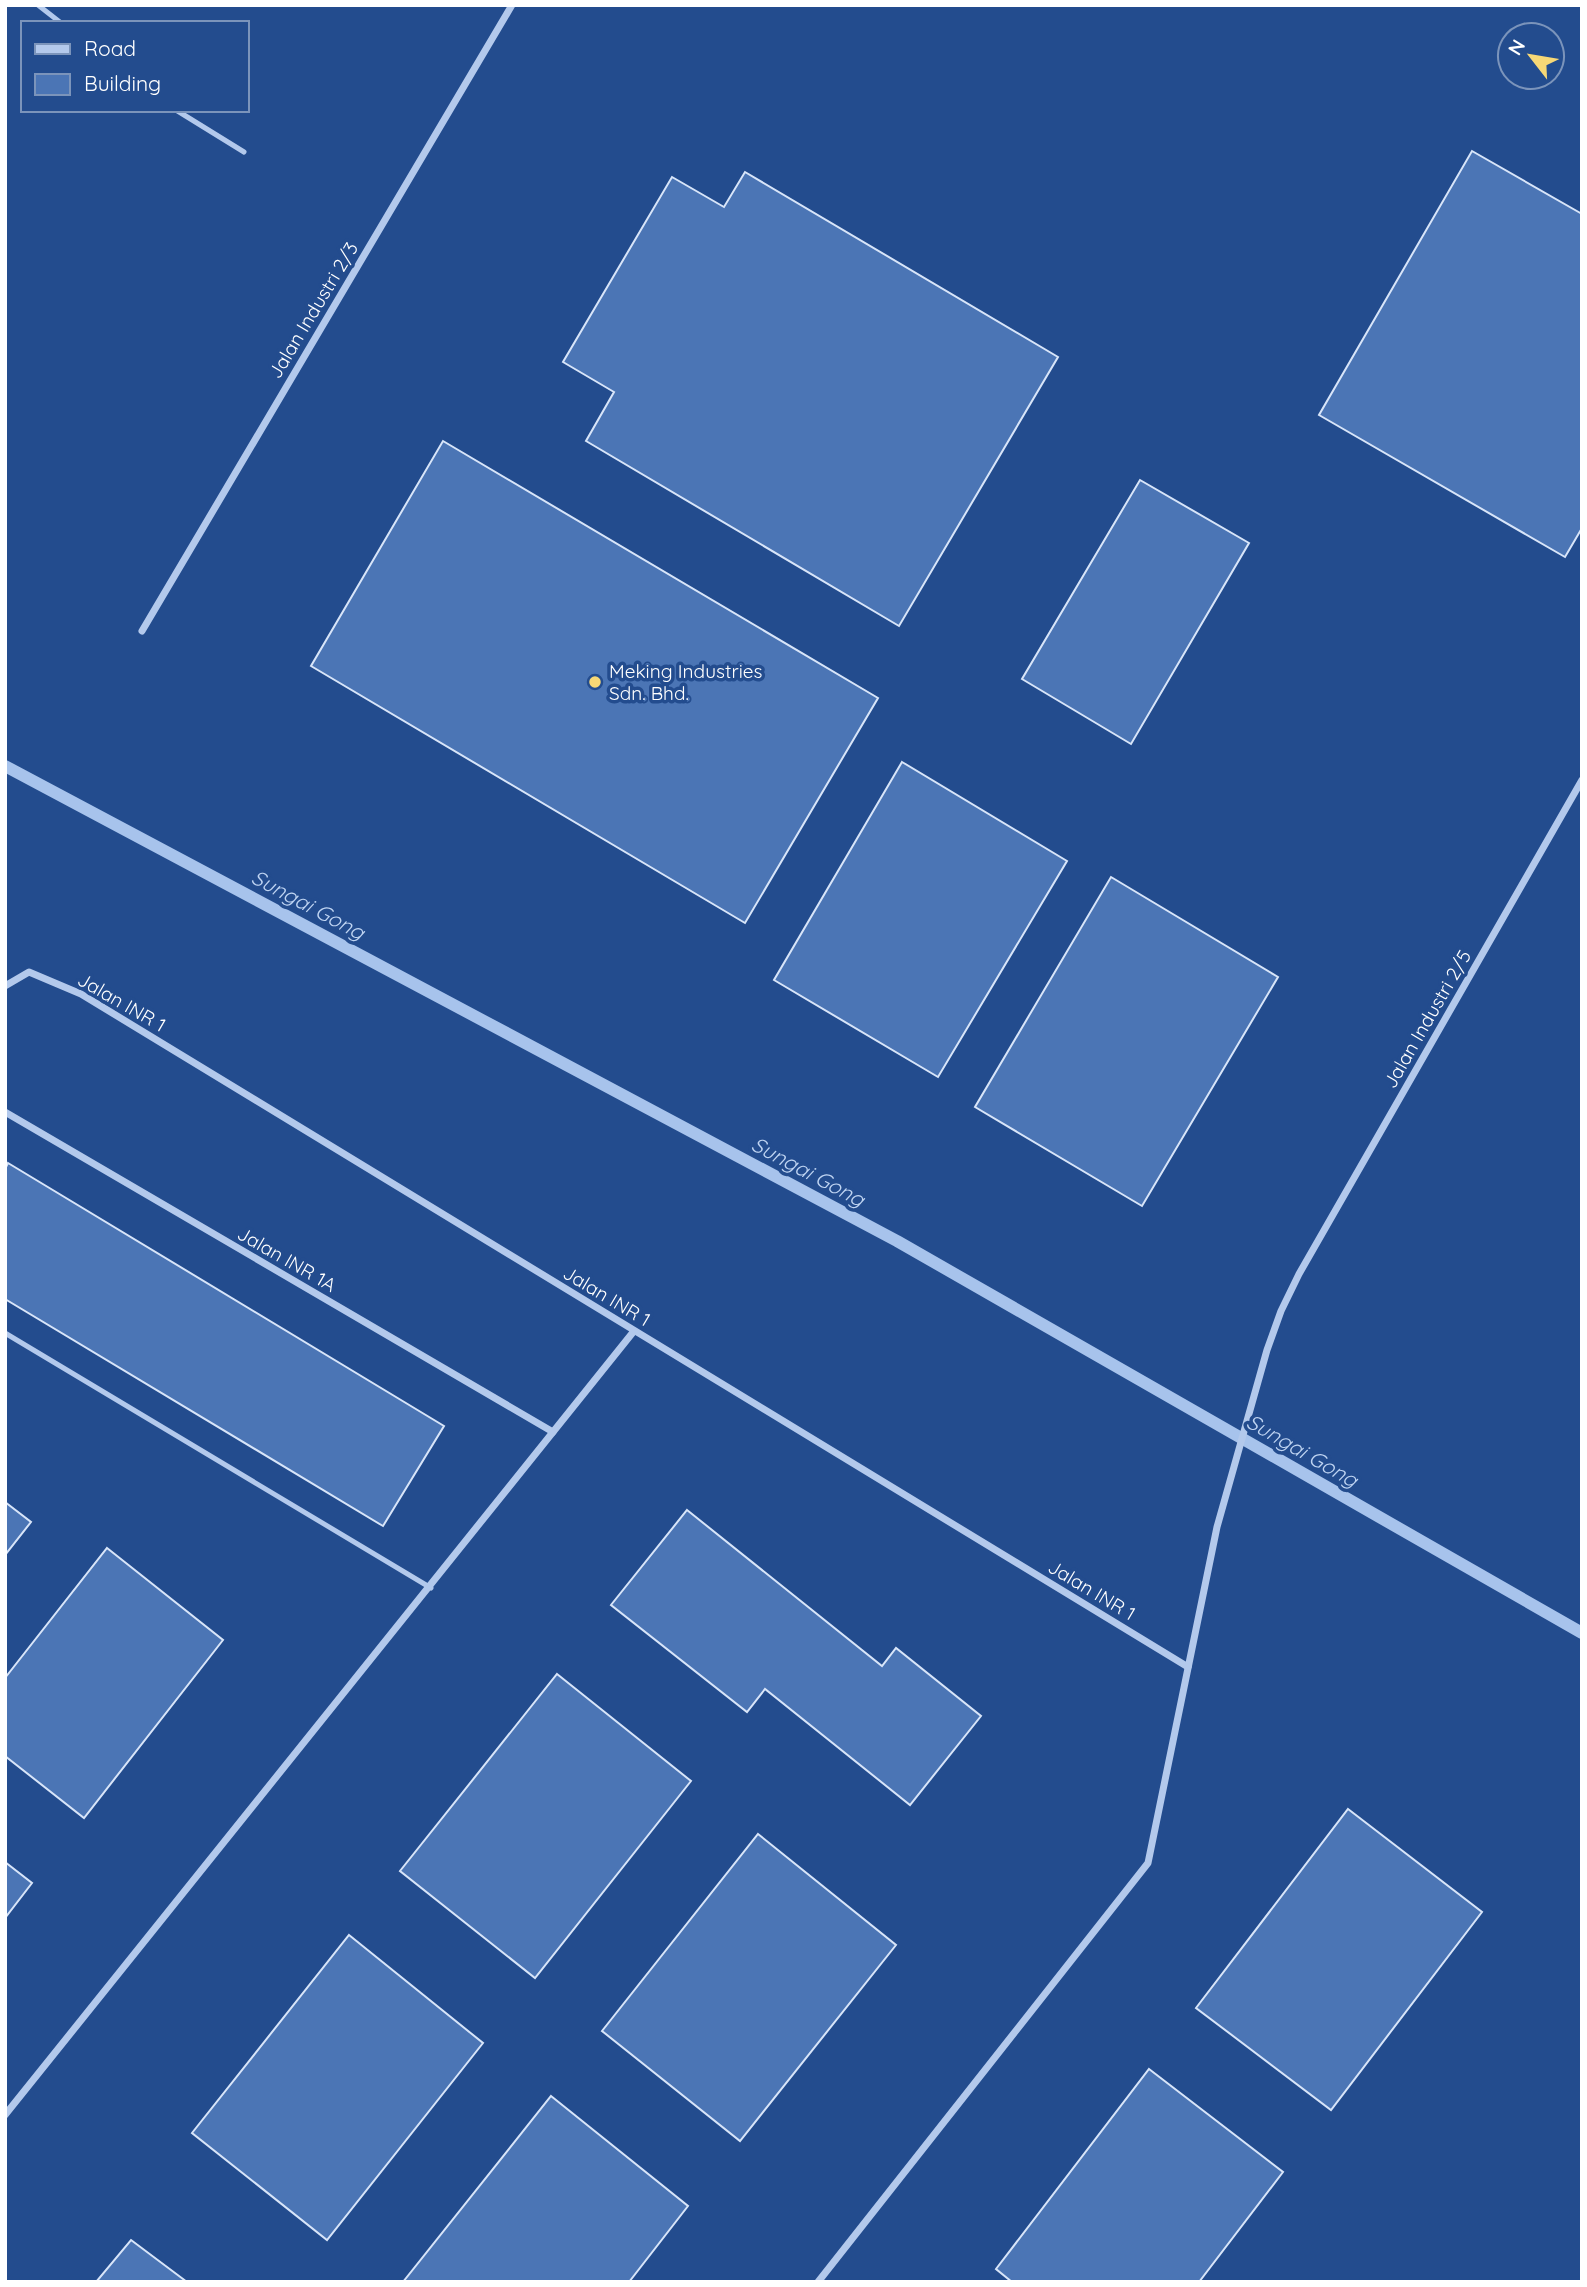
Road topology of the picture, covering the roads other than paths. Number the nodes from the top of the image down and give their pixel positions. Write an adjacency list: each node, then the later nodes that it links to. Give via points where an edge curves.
1 (38, 5): 3 (lane)
2 (512, 5): 6 (street, Jalan Industri 2/3)
3 (58, 21)
4 (179, 112): 5 (lane)
5 (244, 152)
6 (142, 631)
7 (1582, 780): 14 (street, Jalan Industri 2/5, via 1299,1273 1267,1350 1217,1527)
8 (5, 986): 10 (street, Jalan INR 1, via 29,972 81,994)
9 (5, 1112): 12 (street, Jalan INR 1A)
10 (634, 1331): 12 (street); 14 (street, Jalan INR 1)
11 (5, 1333): 13 (lane)
12 (553, 1432): 13 (street)
13 (431, 1588): 15 (street)
14 (1188, 1667): 16 (street, Jalan Industri 2/5, via 1148,1863)
15 (5, 2115)
16 (818, 2282)

